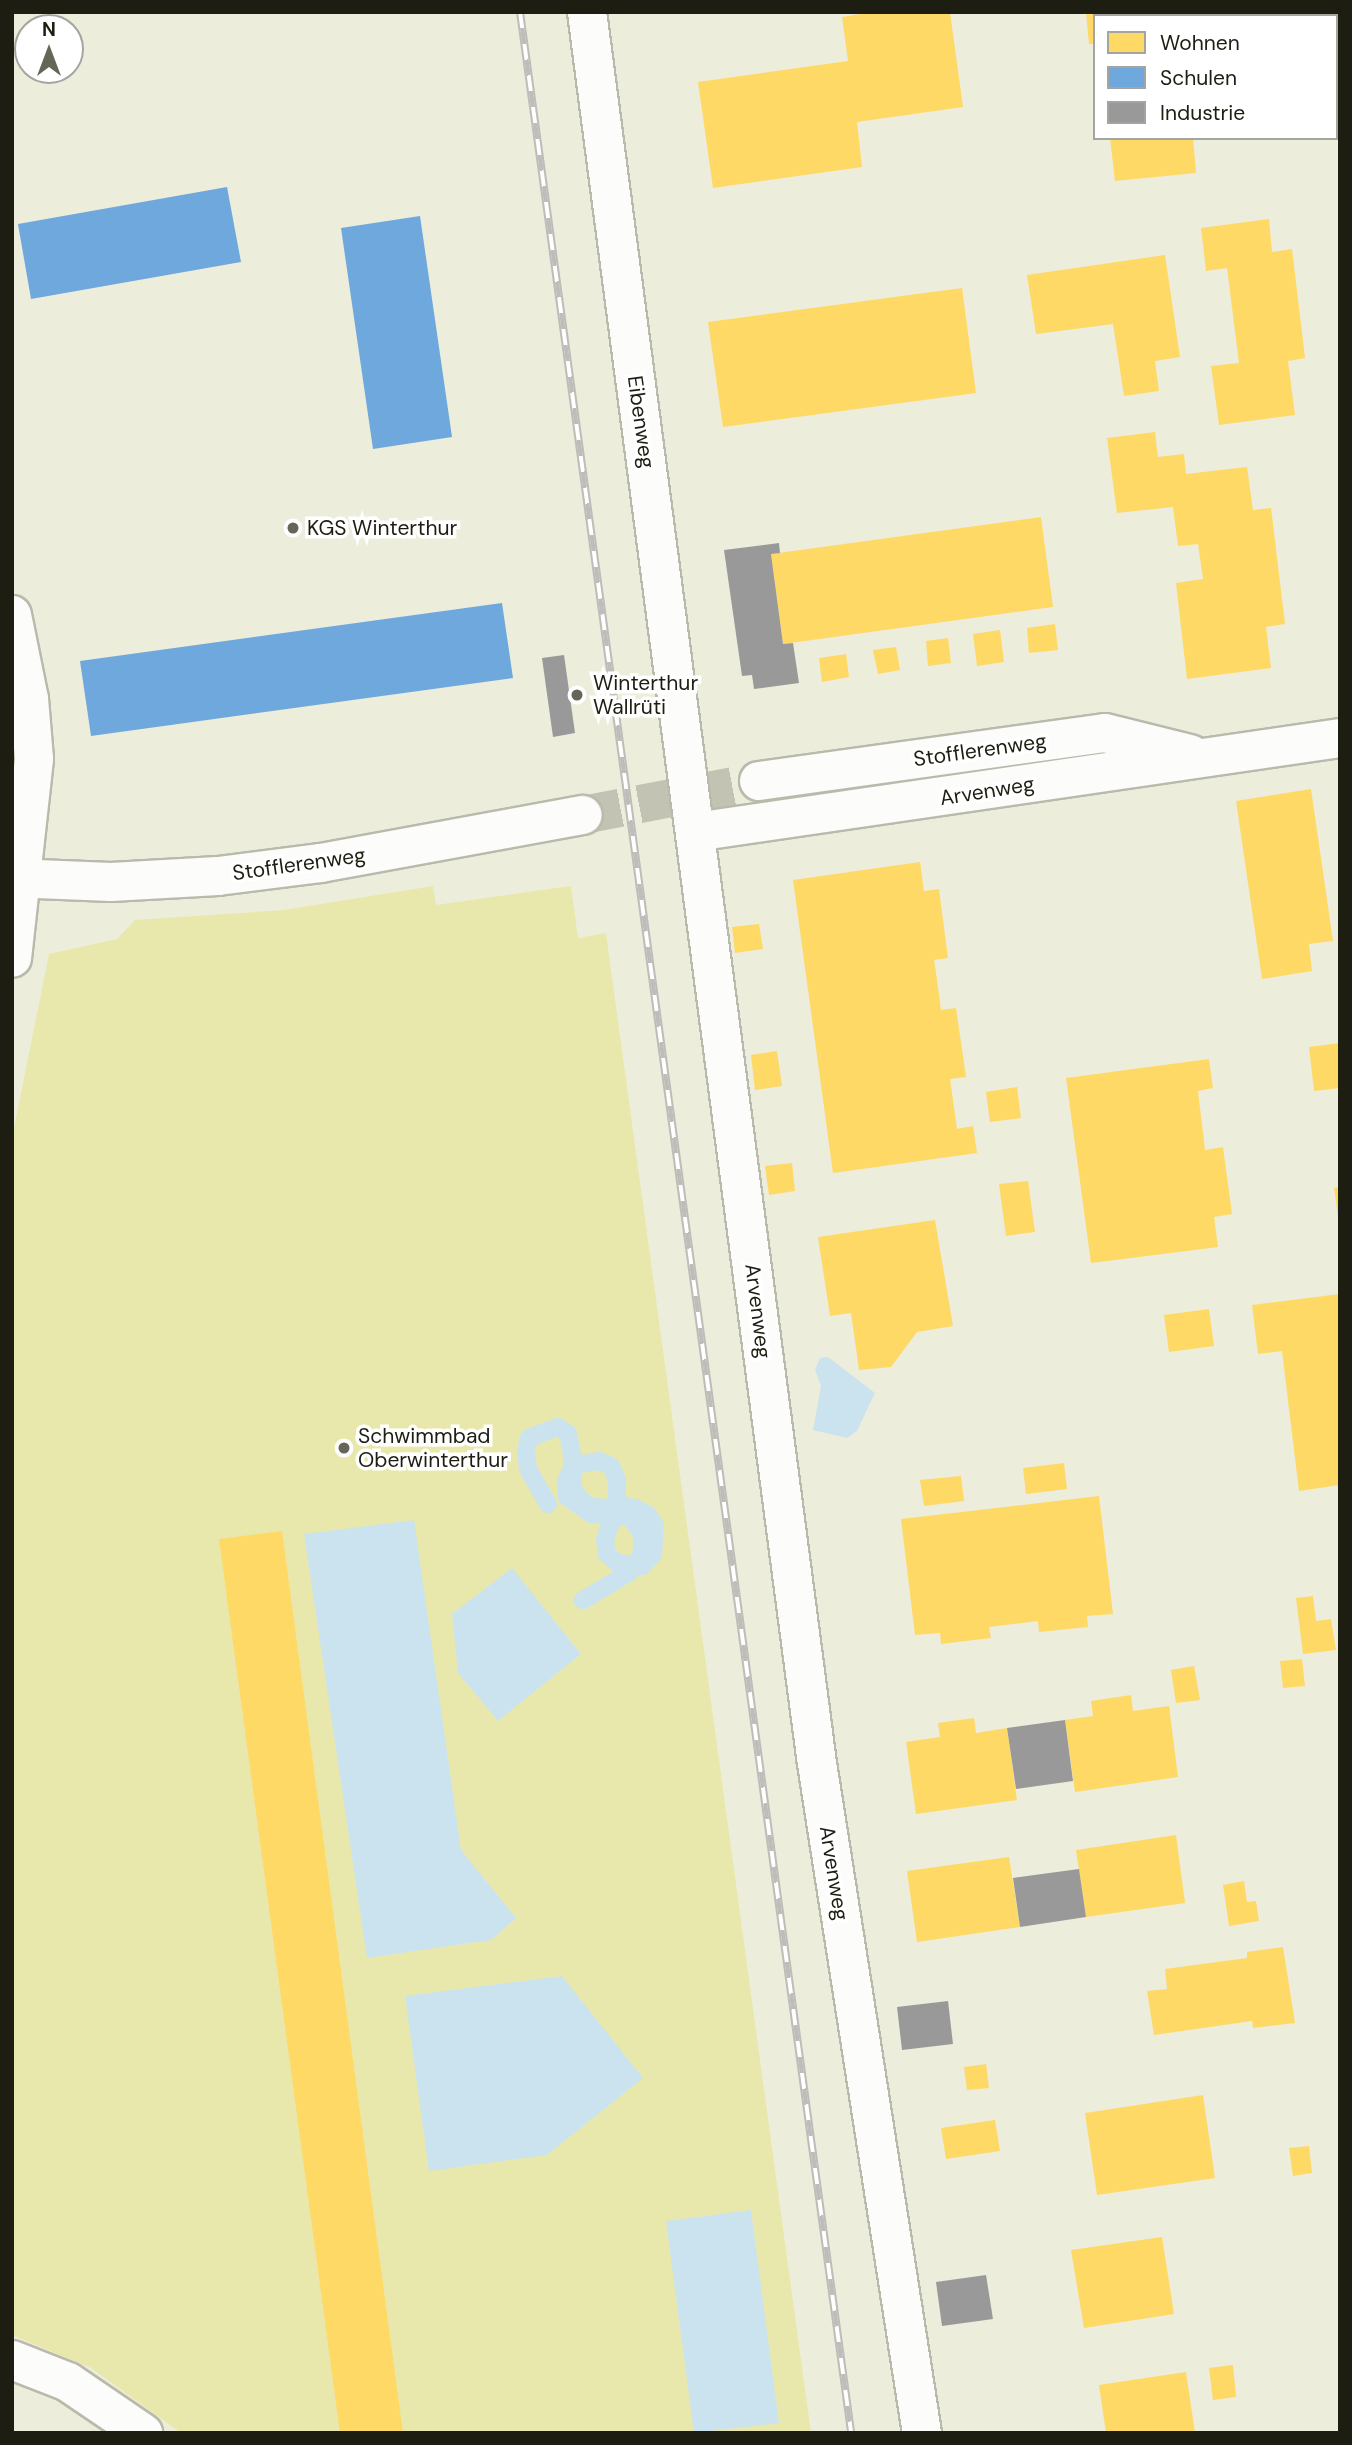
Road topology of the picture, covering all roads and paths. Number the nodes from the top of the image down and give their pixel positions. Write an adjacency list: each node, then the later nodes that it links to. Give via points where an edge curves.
1 (587, 12): 7 (street, Eibenweg)
2 (12, 615): 8 (street, via 29,699 34,759)
3 (1340, 738): 4 (street, Arvenweg)
4 (1199, 757): 5 (street, Stofflerenweg, via 1105,733); 7 (street, Arvenweg)
5 (759, 781)
6 (583, 815): 8 (street, Stofflerenweg, via 321,863 218,876 111,882)
7 (695, 832): 12 (street, Arvenweg, via 816,1757)
8 (18, 878): 9 (street)
9 (12, 958)
10 (12, 2360): 11 (street, via 79,2388)
11 (143, 2433)
12 (922, 2433)

